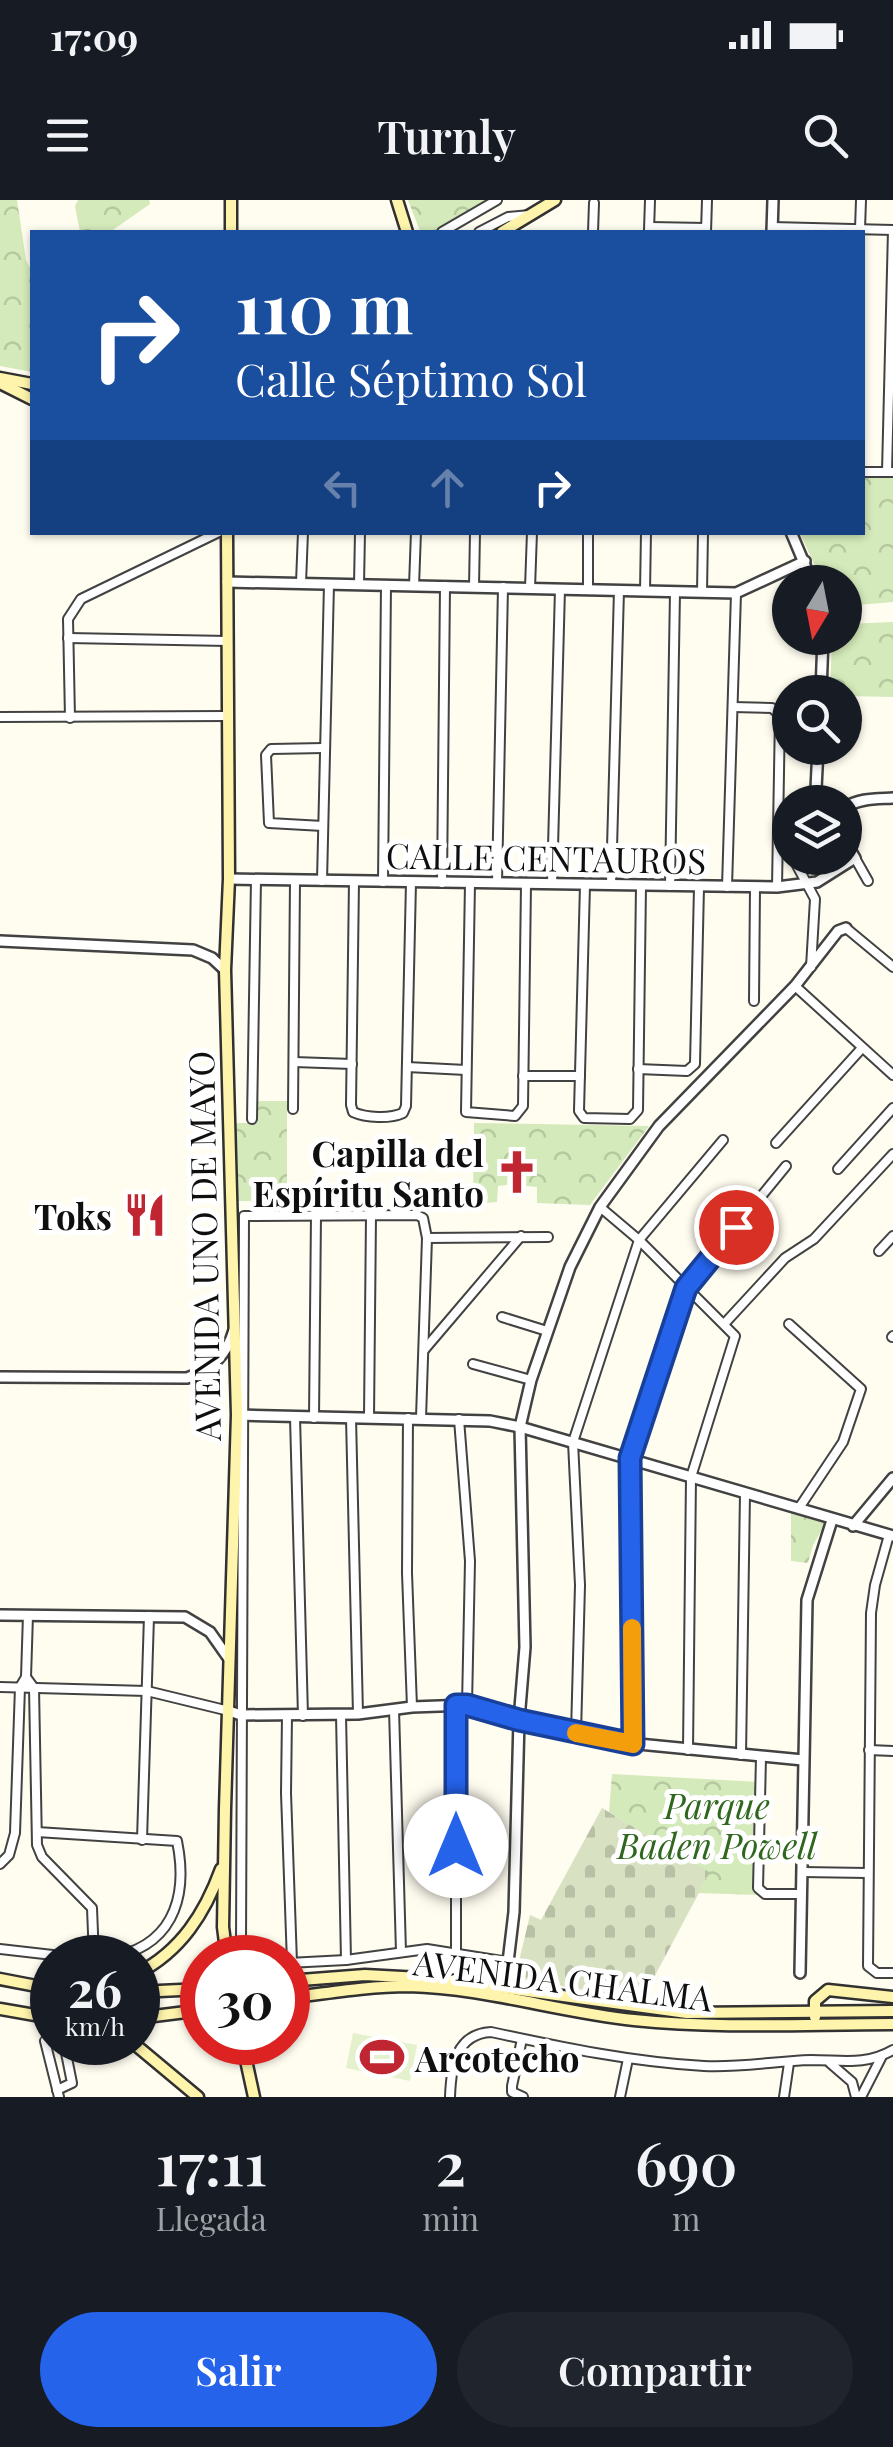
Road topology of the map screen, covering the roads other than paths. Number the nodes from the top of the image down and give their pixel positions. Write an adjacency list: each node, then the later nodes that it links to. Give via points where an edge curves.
1 (231, 200): 12 (main road)
2 (397, 200): 13 (main road)
3 (497, 200): 14 (street)
4 (555, 200): 10 (main road)
5 (650, 200): 18 (street)
6 (707, 200): 19 (street)
7 (773, 200): 20 (street)
8 (861, 200): 11 (street)
9 (594, 203): 17 (street)
10 (530, 216): 15 (street, via 508,217); 16 (main road)
11 (860, 229): 21 (street); 22 (street)
12 (231, 230)
13 (406, 230)
14 (445, 230)
15 (483, 230)
16 (506, 230)
17 (593, 230)
18 (650, 230): 19 (street)
19 (706, 230)
20 (772, 230): 21 (street)
21 (836, 230)
22 (893, 230): 26 (street)
23 (0, 380): 24 (main road); 25 (main road)
24 (30, 384)
25 (30, 397)
26 (890, 472)
27 (213, 535): 57 (street, via 81,600 68,619)
28 (227, 535): 40 (main road, AVENIDA UNO DE MAYO)
29 (303, 535): 41 (street)
30 (360, 535): 43 (street)
31 (416, 535): 45 (street)
32 (475, 535): 47 (street)
33 (532, 535): 49 (street)
34 (588, 535): 51 (street)
35 (646, 535): 53 (street)
36 (703, 535): 55 (street)
37 (792, 535): 38 (street)
38 (805, 561): 39 (street); 56 (street)
39 (806, 565)
40 (227, 582): 41 (street); 58 (main road, AVENIDA UNO DE MAYO)
41 (301, 583): 42 (street)
42 (329, 584): 43 (street); 63 (street)
43 (359, 584): 44 (street)
44 (386, 585): 45 (street); 78 (street)
45 (414, 586): 46 (street)
46 (445, 586): 47 (street); 80 (street)
47 (474, 587): 48 (street)
48 (502, 587): 49 (street); 83 (street)
49 (530, 588): 50 (street)
50 (560, 589): 51 (street); 85 (street)
51 (588, 590): 52 (street)
52 (620, 590): 53 (street); 87 (street)
53 (645, 591): 54 (street)
54 (675, 592): 55 (street); 89 (street)
55 (702, 592): 56 (street)
56 (736, 593): 59 (street)
57 (68, 638): 58 (street); 62 (street)
58 (228, 641): 60 (main road, AVENIDA UNO DE MAYO)
59 (733, 707): 64 (street, via 772,708 780,715); 91 (street)
60 (228, 716): 62 (street); 72 (main road, AVENIDA UNO DE MAYO)
61 (0, 717): 62 (street)
62 (70, 718)
63 (324, 748): 67 (street); 67 (street, via 271,748 266,755 269,823)
64 (779, 785)
65 (893, 798): 66 (street)
66 (862, 801)
67 (323, 826): 75 (street)
68 (862, 870): 76 (street)
69 (778, 875): 93 (street)
70 (804, 875): 82 (street)
71 (828, 875): 82 (street, CALLE CENTAUROS)
72 (229, 879): 73 (street, CALLE CENTAUROS); 98 (main road, AVENIDA UNO DE MAYO)
73 (256, 880): 74 (street, CALLE CENTAUROS); 112 (street)
74 (296, 880): 75 (street, CALLE CENTAUROS); 102 (street)
75 (322, 880): 77 (street, CALLE CENTAUROS)
76 (868, 880)
77 (354, 881): 78 (street, CALLE CENTAUROS); 103 (street)
78 (383, 882): 79 (street, CALLE CENTAUROS)
79 (411, 882): 80 (street, CALLE CENTAUROS); 104 (street)
80 (442, 882): 81 (street, CALLE CENTAUROS)
81 (470, 883): 83 (street, CALLE CENTAUROS); 106 (street)
82 (809, 883): 93 (street, CALLE CENTAUROS); 96 (street, via 815,899)
83 (496, 884): 84 (street, CALLE CENTAUROS)
84 (526, 884): 85 (street, CALLE CENTAUROS); 108 (street)
85 (552, 884): 86 (street, CALLE CENTAUROS)
86 (585, 885): 87 (street, CALLE CENTAUROS); 109 (street)
87 (611, 885): 88 (street, CALLE CENTAUROS)
88 (640, 886): 89 (street, CALLE CENTAUROS); 105 (street)
89 (670, 886): 90 (street, CALLE CENTAUROS)
90 (699, 887): 91 (street, CALLE CENTAUROS); 105 (street, via 694,1064 687,1072)
91 (727, 887): 92 (street, CALLE CENTAUROS)
92 (755, 887): 93 (street, CALLE CENTAUROS); 100 (street)
93 (777, 888)
94 (846, 928): 96 (street); 97 (street)
95 (0, 941): 98 (street, via 192,950)
96 (811, 967): 99 (street)
97 (893, 967)
98 (226, 970): 121 (main road, AVENIDA UNO DE MAYO)
99 (795, 986): 101 (street); 118 (street, via 659,1126)
100 (754, 1001)
101 (862, 1048): 107 (street); 114 (street)
102 (294, 1062): 103 (street); 111 (street)
103 (352, 1064): 104 (street, via 353,1112 396,1116 403,1113)
104 (407, 1067): 106 (street)
105 (638, 1069): 109 (street, via 638,1110 630,1119 580,1116)
106 (466, 1070): 108 (street, via 466,1112 520,1114)
107 (893, 1075)
108 (523, 1076): 109 (street)
109 (580, 1076)
110 (893, 1108): 117 (street)
111 (294, 1109)
112 (252, 1119)
113 (724, 1140): 126 (street)
114 (776, 1143)
115 (893, 1154): 131 (street)
116 (786, 1166): 128 (street)
117 (838, 1168)
118 (600, 1207): 126 (street); 133 (street)
119 (316, 1214): 120 (street); 121 (street, via 244,1216); 140 (street)
120 (371, 1215): 125 (street, via 424,1218); 142 (street)
121 (238, 1231): 130 (main road, AVENIDA UNO DE MAYO); 138 (street)
122 (520, 1236): 124 (street); 125 (street); 134 (street)
123 (893, 1236): 127 (street)
124 (548, 1237)
125 (427, 1238): 134 (street)
126 (639, 1240): 128 (street); 147 (street)
127 (879, 1251)
128 (686, 1288): 131 (street); 148 (street)
129 (502, 1317): 133 (street)
130 (235, 1322): 136 (street, via 218,1360 186,1378); 138 (main road, AVENIDA UNO DE MAYO)
131 (726, 1323): 149 (street, via 736,1336)
132 (789, 1324): 152 (street, via 861,1389 843,1442)
133 (548, 1331): 137 (street)
134 (424, 1350): 144 (street)
135 (473, 1364): 137 (street)
136 (0, 1378)
137 (531, 1380): 146 (street)
138 (240, 1416): 139 (street); 159 (main road, AVENIDA UNO DE MAYO); 168 (street)
139 (295, 1418): 140 (street); 172 (street)
140 (314, 1418): 141 (street)
141 (350, 1418): 142 (street); 169 (street)
142 (369, 1418): 143 (street)
143 (408, 1418): 144 (street); 166 (street)
144 (421, 1418): 145 (street)
145 (459, 1419): 146 (street); 165 (street, via 470,1562)
146 (520, 1426): 147 (street); 173 (street, via 525,1647)
147 (573, 1442): 148 (street); 174 (street, via 580,1586)
148 (630, 1458): 149 (street); 175 (street)
149 (691, 1477): 151 (street); 176 (street)
150 (893, 1478): 154 (street)
151 (745, 1493): 152 (street); 179 (street)
152 (799, 1508): 153 (street)
153 (832, 1520): 154 (street); 181 (street, via 807,1600)
154 (852, 1526): 155 (street)
155 (891, 1536): 177 (street, via 874,1585)
156 (0, 1615): 157 (street)
157 (28, 1615): 158 (street); 160 (street)
158 (149, 1616): 159 (street, via 199,1623); 164 (street)
159 (230, 1660): 168 (main road, AVENIDA UNO DE MAYO)
160 (26, 1677): 162 (street); 163 (street)
161 (0, 1687): 162 (street)
162 (20, 1688): 163 (street); 185 (street, via 14,1834)
163 (34, 1688): 164 (street); 182 (street)
164 (147, 1691): 168 (street); 183 (street)
165 (462, 1705): 166 (street); 173 (street); 197 (street)
166 (412, 1707): 167 (street)
167 (394, 1709): 169 (street); 196 (street)
168 (235, 1713): 171 (street); 184 (main road, AVENIDA UNO DE MAYO); 192 (street)
169 (358, 1714): 170 (street)
170 (341, 1715): 172 (street); 199 (street)
171 (287, 1716): 172 (street); 193 (street)
172 (303, 1716)
173 (519, 1720): 174 (street); 201 (street)
174 (576, 1733): 175 (street)
175 (633, 1744): 176 (street)
176 (688, 1750): 179 (street)
177 (868, 1750): 178 (street); 187 (street)
178 (893, 1751)
179 (741, 1755): 180 (street)
180 (761, 1757): 181 (street); 188 (street, via 758,1888 764,1894)
181 (802, 1760): 186 (street)
182 (36, 1832): 183 (street); 189 (street, via 42,1857 92,1908)
183 (142, 1840): 190 (street, via 178,1844 178,1906)
184 (224, 1858): 191 (main road, AVENIDA UNO DE MAYO); 198 (main road, via 187,1934)
185 (0, 1864)
186 (802, 1872): 187 (street); 188 (street)
187 (867, 1873): 202 (street, via 868,1966)
188 (800, 1894): 203 (street)
189 (95, 1935)
190 (155, 1935)
191 (224, 1935)
192 (241, 1935)
193 (289, 1935)
194 (0, 1949): 195 (street)
195 (30, 1952)
196 (401, 1952): 197 (street); 199 (street)
197 (456, 1953): 201 (street)
198 (160, 1960)
199 (346, 1960): 200 (street)
200 (310, 1962)
201 (508, 1962)
202 (893, 1973)
203 (800, 1974)
204 (0, 1980): 207 (main road)
205 (310, 1981): 206 (main road, AVENIDA CHALMA)
206 (366, 1981): 208 (main road, AVENIDA CHALMA); 211 (main road, AVENIDA CHALMA, via 465,1981 687,2013); 215 (main road, AVENIDA CHALMA, via 690,2025)
207 (30, 1985)
208 (310, 1993)
209 (893, 1996): 211 (main road, via 828,1990)
210 (0, 2009): 213 (main road)
211 (815, 2011): 212 (main road, AVENIDA CHALMA); 215 (main road)
212 (893, 2011)
213 (30, 2014)
214 (893, 2024): 215 (main road, AVENIDA CHALMA)
215 (816, 2025)
216 (522, 2039): 218 (street); 229 (street, via 480,2033 462,2045); 230 (street, via 512,2092)
217 (893, 2050): 219 (street)
218 (628, 2058): 220 (street, via 706,2066); 231 (street)
219 (881, 2058): 221 (street); 233 (street)
220 (789, 2062): 221 (street); 232 (street)
221 (830, 2063): 233 (street)
222 (51, 2065): 226 (street)
223 (68, 2065): 226 (street, via 72,2083)
224 (160, 2065): 227 (main road)
225 (247, 2065): 228 (main road)
226 (58, 2093)
227 (198, 2097)
228 (254, 2097)
229 (450, 2097)
230 (524, 2097)
231 (620, 2097)
232 (784, 2097)
233 (858, 2097)

